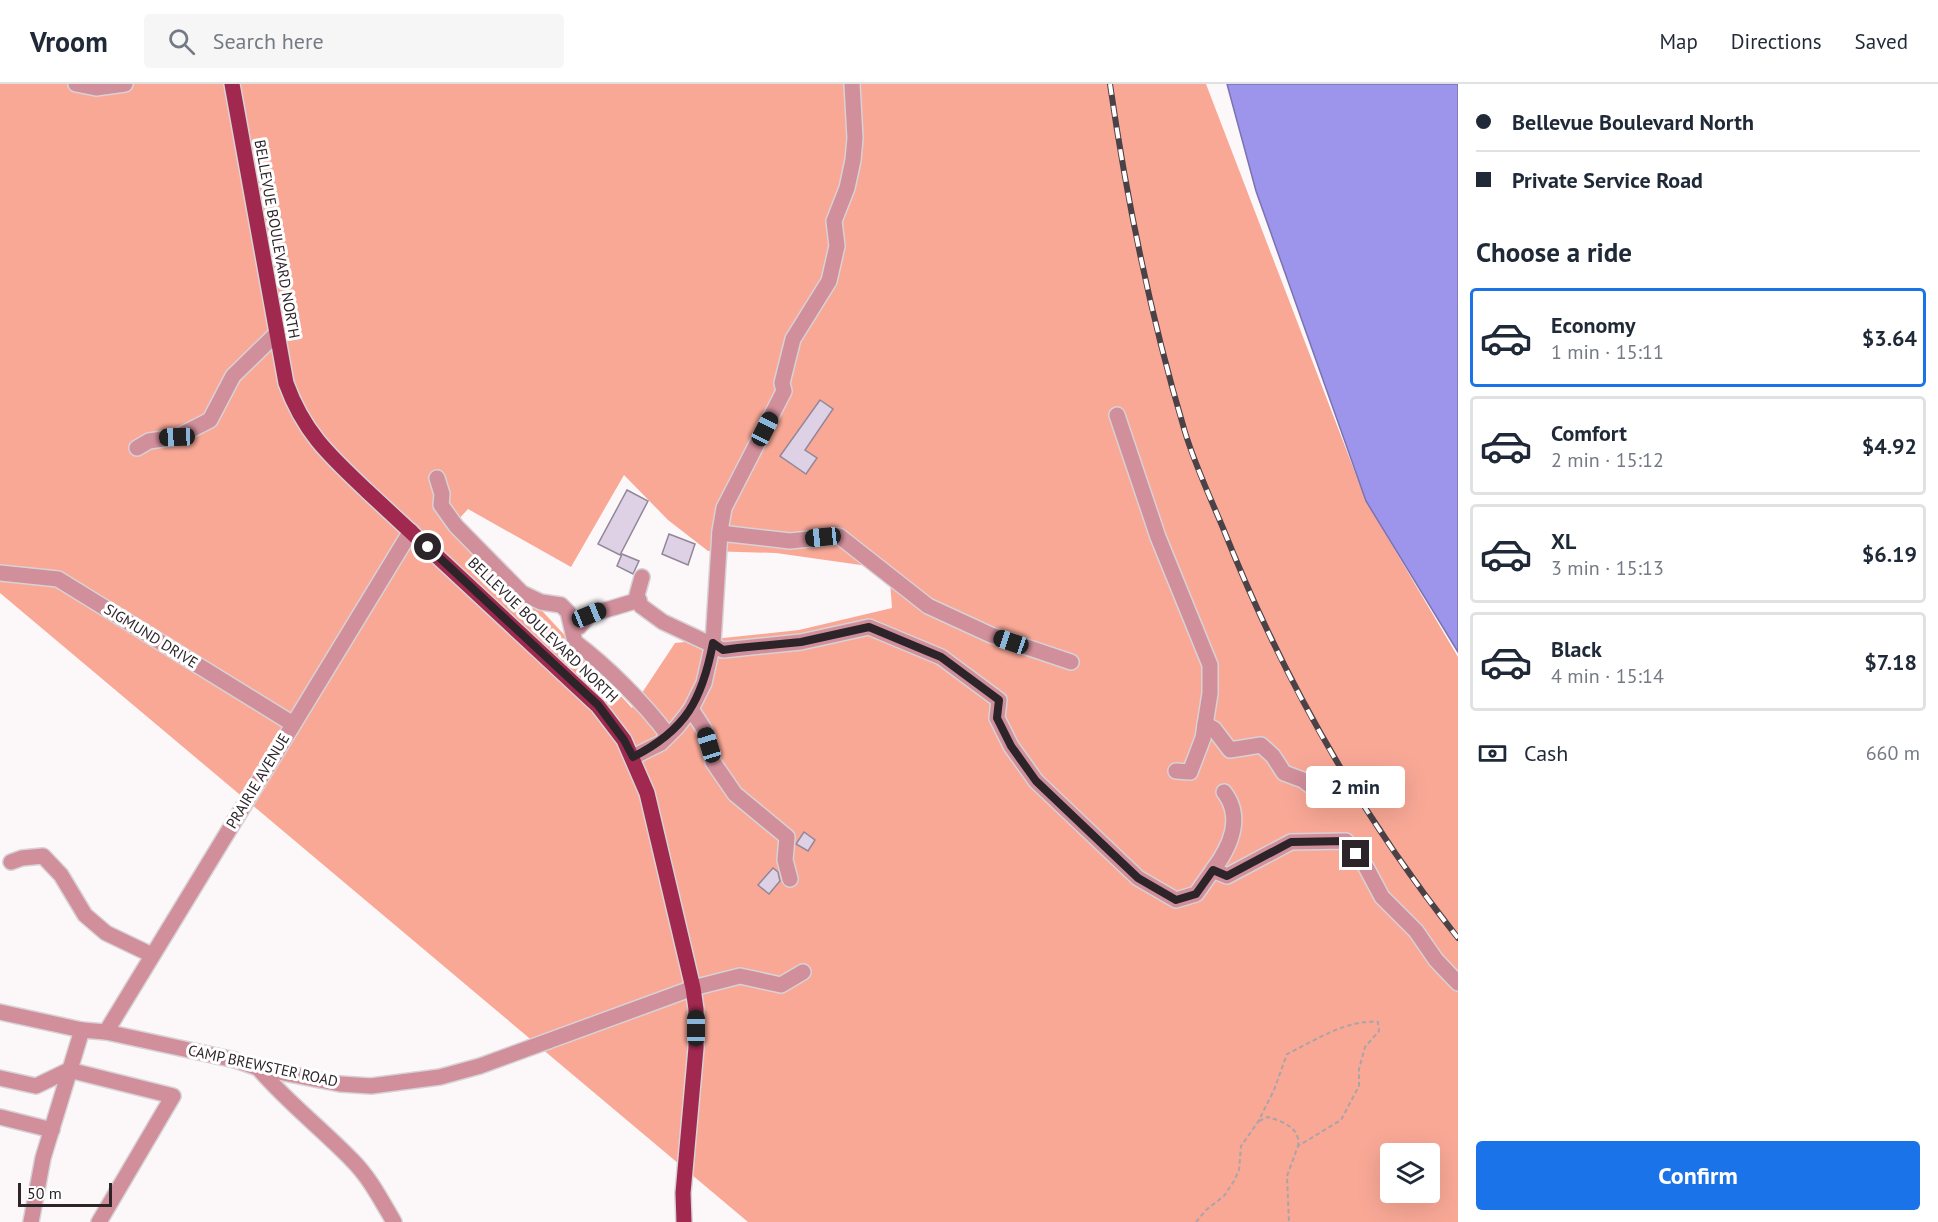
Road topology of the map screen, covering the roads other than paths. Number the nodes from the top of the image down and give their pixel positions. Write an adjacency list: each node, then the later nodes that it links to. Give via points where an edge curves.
1 (76, 84): 2 (street)
2 (125, 84)
3 (231, 84): 5 (main road, BELLEVUE BOULEVARD NORTH)
4 (852, 84): 10 (street, via 854,149 847,188 834,221 837,246 829,281 793,339 782,383 784,391 724,508)
5 (276, 334): 7 (street, via 234,376 210,420 177,437 149,441); 9 (main road, BELLEVUE BOULEVARD NORTH, via 286,383 309,431)
6 (1117, 415): 19 (street, via 1158,537 1210,665)
7 (137, 448)
8 (437, 478): 14 (street, via 441,505 456,526 522,593 541,602 561,605 568,612)
9 (411, 531): 18 (street, PRAIRIE AVENUE); 21 (main road, BELLEVUE BOULEVARD NORTH, via 598,705)
10 (720, 533): 15 (street); 16 (street, via 790,541 839,536 928,606 990,635)
11 (0, 573): 18 (street, SIGMUND DRIVE, via 58,579)
12 (642, 577): 13 (street)
13 (639, 600): 14 (street, via 589,615); 15 (street, via 641,606 663,622)
14 (573, 629): 20 (street, via 575,642 597,658)
15 (713, 643): 17 (street, via 704,683); 26 (street, via 723,650 801,642 869,627 941,657 999,700 997,718 1036,781 1138,878 1176,900 1196,894)
16 (1071, 662)
17 (691, 708): 20 (street); 27 (street, via 704,729 713,762 735,794 787,837 785,860)
18 (293, 724): 28 (street, PRAIRIE AVENUE)
19 (1205, 724): 22 (street, via 1190,772); 23 (street, via 1214,729 1230,750 1261,745 1284,773)
20 (668, 735): 21 (street)
21 (633, 757): 31 (main road, BELLEVUE BOULEVARD NORTH, via 655,818)
22 (1176, 771)
23 (1315, 789)
24 (1224, 792): 26 (street, via 1231,801 1233,835 1227,852)
25 (11, 862): 28 (street, via 44,856 61,875 85,915 106,933)
26 (1213, 870): 30 (street, via 1227,876 1291,842 1346,841 1382,897)
27 (790, 879)
28 (152, 955): 34 (street, PRAIRIE AVENUE)
29 (802, 972): 31 (street, CAMP BREWSTER ROAD, via 782,984 740,976)
30 (1458, 983)
31 (693, 988): 35 (street, CAMP BREWSTER ROAD, via 440,1077 371,1086); 43 (main road, BELLEVUE BOULEVARD NORTH, via 696,1048 682,1193)
32 (0, 1012): 33 (street, CAMP BREWSTER ROAD)
33 (82, 1030): 34 (street, CAMP BREWSTER ROAD); 36 (street)
34 (106, 1032): 35 (street, CAMP BREWSTER ROAD)
35 (258, 1068): 42 (street, via 353,1161)
36 (69, 1070): 37 (street, via 36,1086); 39 (street); 41 (street, via 173,1096)
37 (0, 1078)
38 (0, 1117): 39 (street)
39 (52, 1130): 40 (street)
40 (31, 1222)
41 (99, 1222)
42 (394, 1222)
43 (684, 1222)

